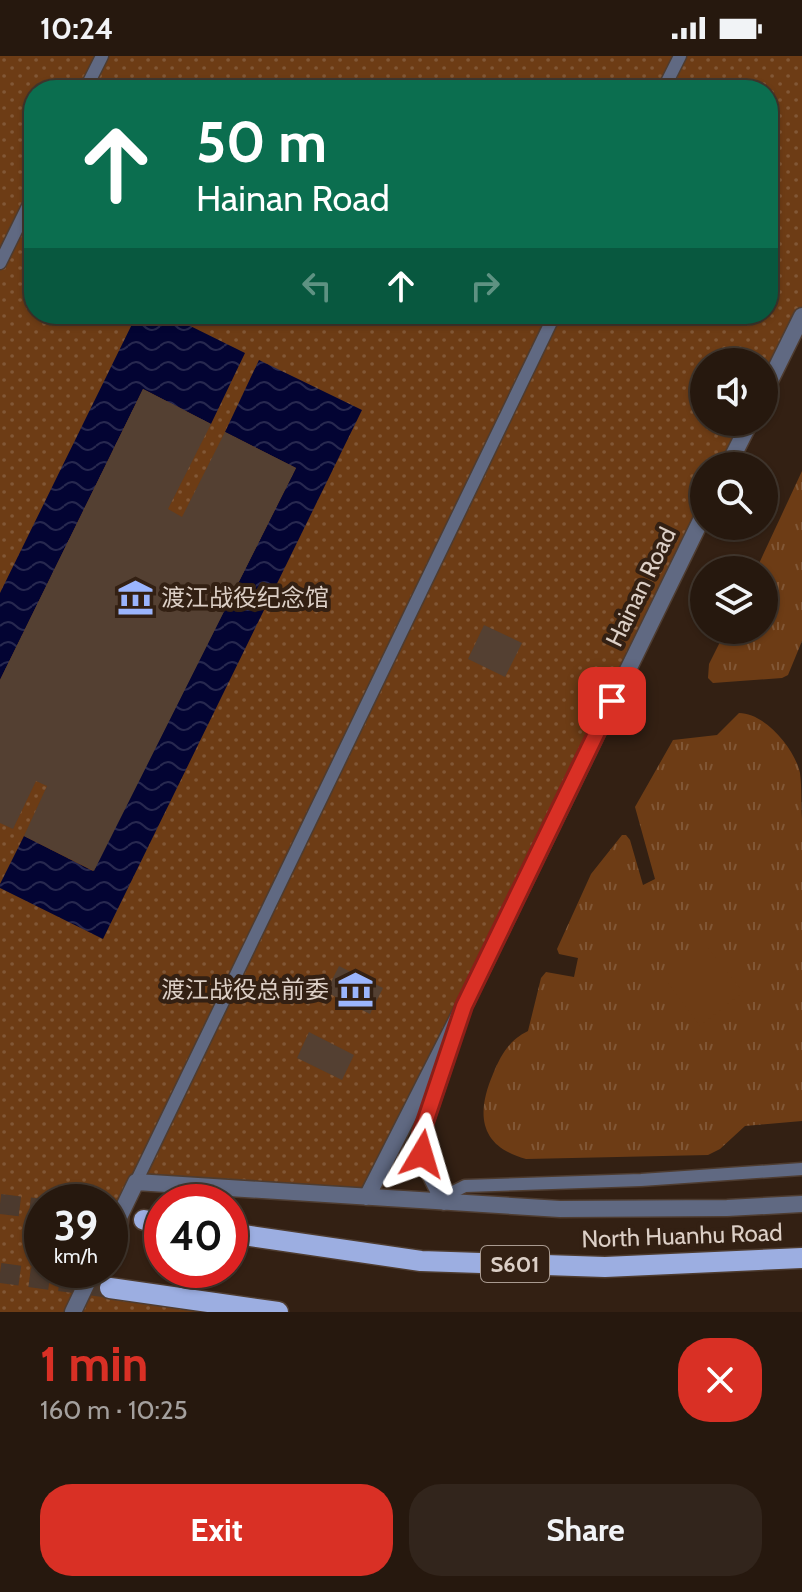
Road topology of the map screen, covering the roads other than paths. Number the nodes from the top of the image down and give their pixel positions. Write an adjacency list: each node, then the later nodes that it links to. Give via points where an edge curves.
1 (102, 56): 3 (lane)
2 (680, 56): 4 (lane)
3 (90, 80)
4 (668, 80)
5 (24, 214): 6 (lane)
6 (0, 263)
7 (802, 316): 9 (street)
8 (550, 324): 13 (lane)
9 (778, 365)
10 (691, 540): 11 (street, Hainan Road)
11 (464, 1006): 14 (street, Hainan Road); 16 (street, via 420,1139)
12 (802, 1169): 16 (lane, via 471,1186)
13 (136, 1182): 14 (street); 15 (street)
14 (367, 1197): 16 (street)
15 (128, 1199)
16 (444, 1202): 17 (street, via 560,1209)
17 (802, 1204)
18 (248, 1236): 19 (main road, North Huanhu Road / S601, via 421,1261 605,1267)
19 (802, 1258)
20 (84, 1288): 22 (street)
21 (110, 1288): 23 (main road)
22 (73, 1312)
23 (278, 1312)

